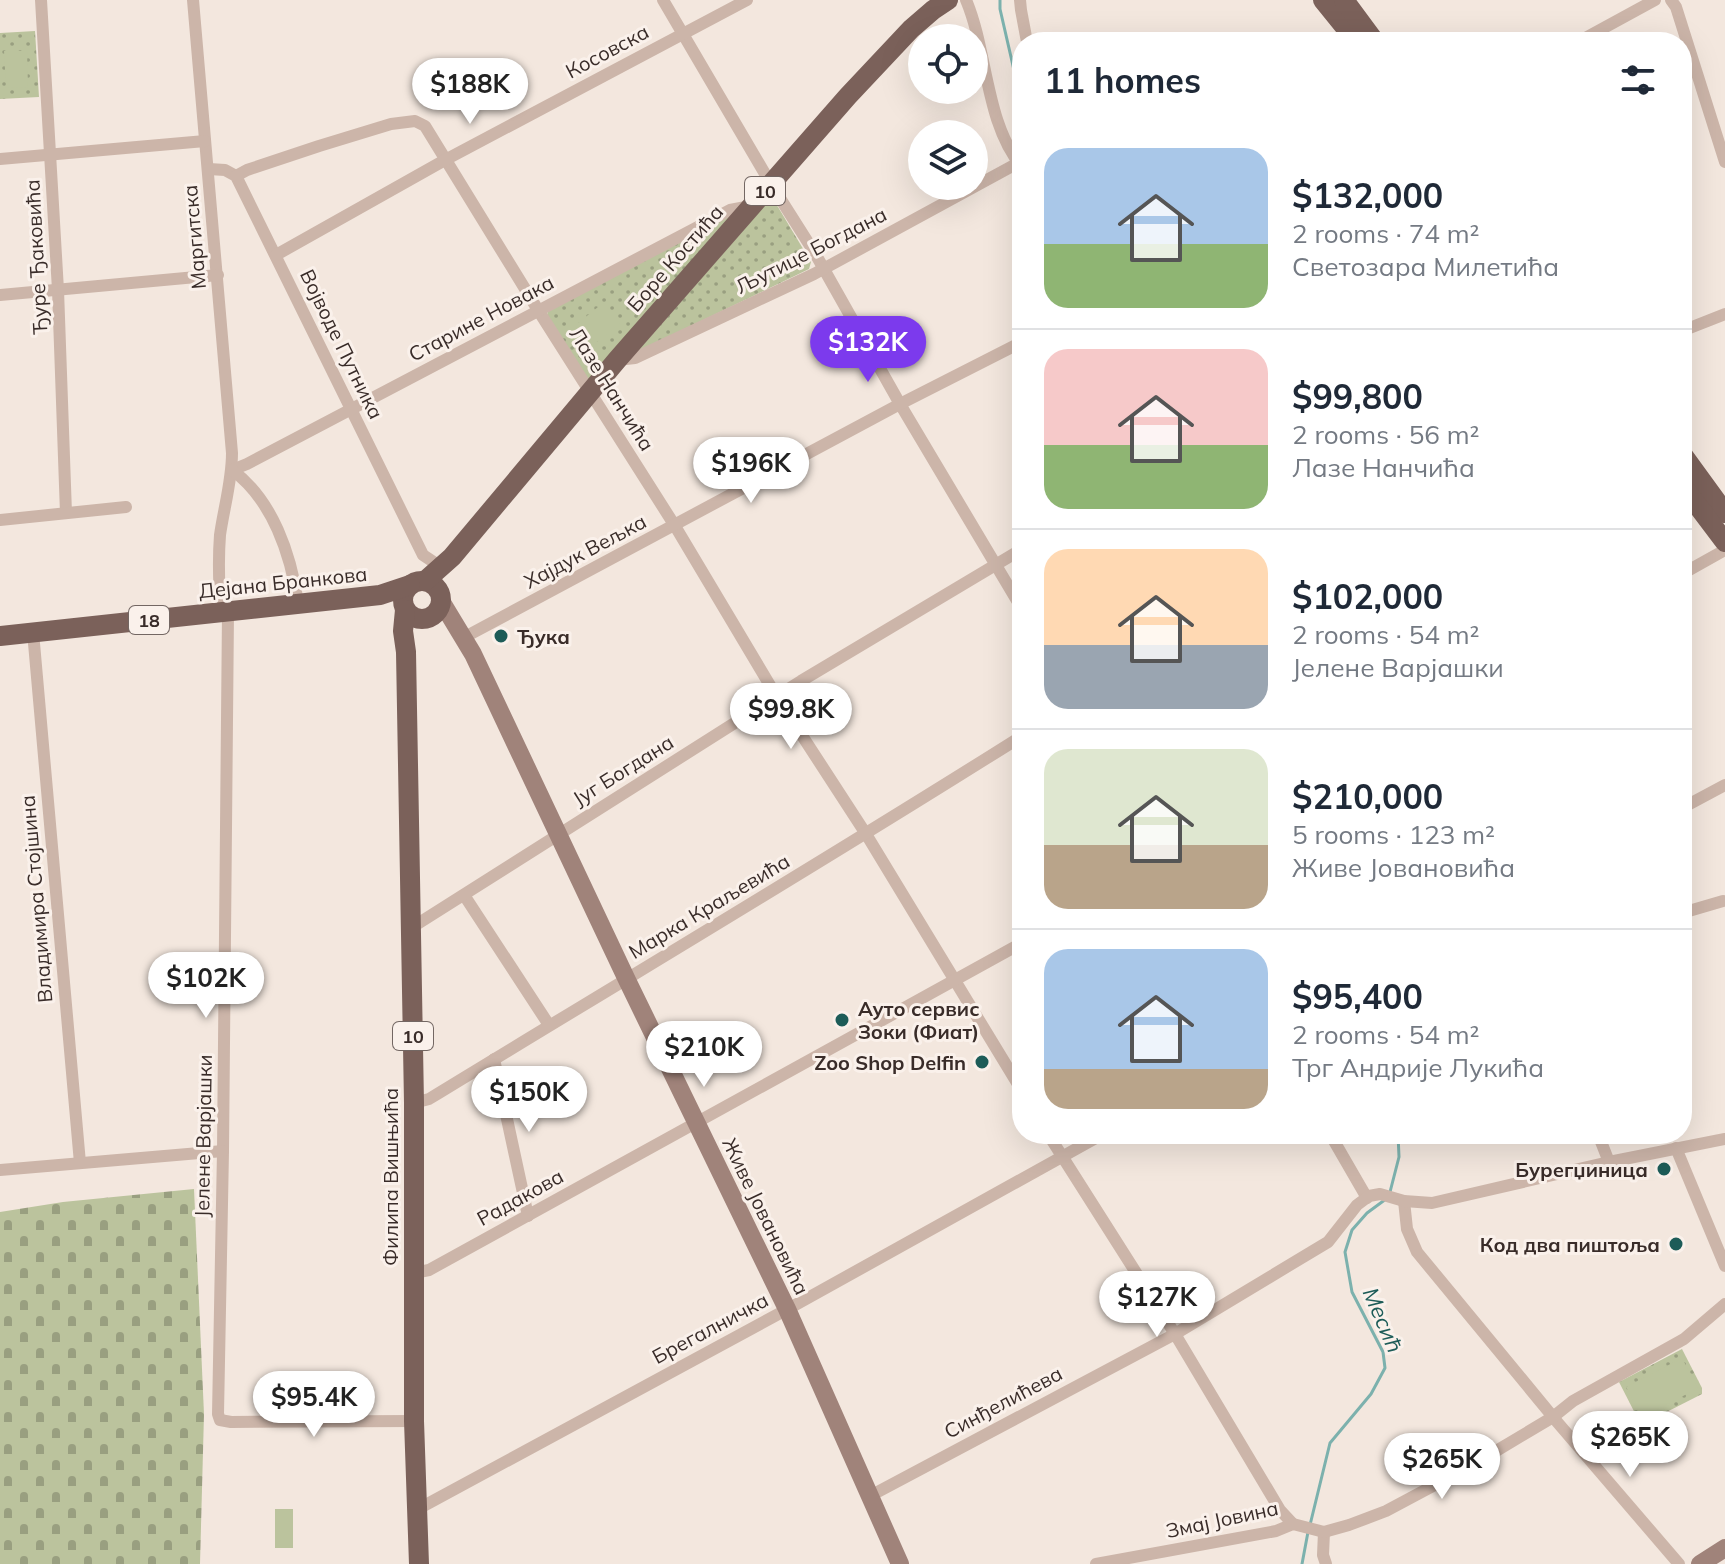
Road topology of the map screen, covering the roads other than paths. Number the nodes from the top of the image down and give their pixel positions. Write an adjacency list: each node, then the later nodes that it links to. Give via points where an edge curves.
1 (41, 0): 20 (street, Ђуре Ђаковића)
2 (193, 0): 19 (street, Маргитска)
3 (663, 0): 17 (street)
4 (747, 0): 17 (street, Косовска)
5 (966, 0): 21 (street)
6 (1020, 0): 12 (street)
7 (1323, 0): 13 (main road)
8 (1344, 0): 14 (main road)
9 (1655, 0): 15 (street)
10 (1671, 0): 16 (street)
11 (945, 1): 28 (main road, Боре Костића / 10, via 892,48)
12 (1025, 32)
13 (1349, 32)
14 (1368, 32)
15 (1596, 32)
16 (1684, 32)
17 (683, 34): 23 (street, Косовска); 28 (street)
18 (1692, 58): 24 (street)
19 (205, 141): 20 (street); 25 (street, Маргитска)
20 (50, 154): 22 (street); 33 (street, Ђуре Ђаковића)
21 (1012, 155)
22 (0, 159)
23 (445, 160): 27 (street, Лазе Нанчића, via 425,126 415,121 306,150); 30 (street, Косовска); 35 (street, Лазе Нанчића)
24 (1725, 162)
25 (209, 169): 27 (street); 32 (street, Маргитска)
26 (1012, 169): 31 (street, Љутице Богдана)
27 (236, 176): 30 (street, Војводе Путника)
28 (771, 184): 29 (main road, Боре Костића / 10); 31 (street)
29 (751, 206): 35 (street, Старине Новака, via 730,210); 39 (main road, Боре Костића / 10)
30 (276, 255): 42 (street, Војводе Путника)
31 (824, 269): 39 (street, Љутице Богдана, via 635,358); 41 (street)
32 (218, 275): 33 (street); 44 (street, Маргитска)
33 (58, 290): 34 (street); 47 (street, Ђуре Ђаковића)
34 (0, 295)
35 (538, 310): 40 (street, Лазе Нанчића); 42 (street, Старине Новака)
36 (1725, 314): 37 (street)
37 (1692, 327)
38 (1012, 347): 41 (street, Хајдук Вељка)
39 (617, 360): 40 (main road, Боре Костића / 10)
40 (591, 393): 50 (street, Лазе Нанчића); 55 (main road, Боре Костића / 10)
41 (900, 404): 50 (street, Хајдук Вељка); 56 (street)
42 (352, 409): 44 (street, Старине Новака); 53 (street, Војводе Путника)
43 (1692, 468): 48 (main road)
44 (232, 470): 61 (street, via 272,517); 63 (street, Маргитска, via 220,538)
45 (1692, 498): 51 (main road)
46 (126, 507): 47 (street)
47 (66, 513): 49 (street)
48 (1725, 513)
49 (0, 520)
50 (675, 526): 65 (street, Хајдук Вељка); 68 (street, Лазе Нанчића)
51 (1725, 542)
52 (1725, 550): 57 (street)
53 (423, 555): 55 (street); 60 (street)
54 (1012, 555): 56 (street, Југ Богдана)
55 (445, 563): 60 (main road, Боре Костића / 10)
56 (996, 564): 58 (street); 68 (street, Југ Богдана)
57 (1692, 568)
58 (1012, 592)
59 (380, 595): 60 (main road, Дејана Бранкова / 18); 61 (main road, Дејана Бранкова / 18); 62 (main road, Дејана Бранкова)
60 (429, 597): 62 (main road, via 403,594); 62 (main road, Дејана Бранкова, via 419,619); 65 (street, Живе Јовановића); 67 (main road, 10)
61 (298, 603): 63 (main road, Дејана Бранкова / 18)
62 (404, 608): 67 (main road, Филипа Вишњића / 10)
63 (224, 612): 64 (main road, Дејана Бранкова / 18); 92 (street, Јелене Варјашки)
64 (33, 632): 66 (main road, Дејана Бранкова / 18); 95 (street, Владимира Стојшина)
65 (462, 635): 72 (street, Живе Јовановића)
66 (0, 636)
67 (406, 652): 77 (main road, Филипа Вишњића / 10)
68 (777, 697): 72 (street, Југ Богдана); 73 (street, Лазе Нанчића)
69 (1012, 742): 73 (street, Марка Краљевића)
70 (1725, 785): 71 (street)
71 (1692, 803)
72 (559, 833): 74 (street, Југ Богдана); 79 (street, Живе Јовановића)
73 (866, 834): 79 (street, Марка Краљевића); 80 (street, Лазе Нанчића)
74 (464, 895): 77 (street, Југ Богдана); 81 (street)
75 (1723, 901): 76 (street)
76 (1692, 910)
77 (411, 928): 84 (main road, Филипа Вишњића / 10)
78 (1012, 949): 80 (street, Радакова)
79 (627, 980): 81 (street, Марка Краљевића); 85 (street, Живе Јовановића)
80 (954, 981): 83 (street, Лазе Нанчића); 85 (street, Радакова)
81 (549, 1025): 82 (street, Марка Краљевића)
82 (494, 1059): 84 (street, Марка Краљевића); 99 (street)
83 (1012, 1075)
84 (414, 1103): 101 (main road, Филипа Вишњића / 10)
85 (696, 1122): 99 (street, Радакова); 103 (street, Живе Јовановића)
86 (1725, 1139): 91 (street)
87 (1054, 1144): 93 (street)
88 (1085, 1144): 93 (street, Брегалничка)
89 (1337, 1144): 97 (street)
90 (1602, 1144): 94 (street)
91 (1676, 1148): 94 (street); 100 (street)
92 (223, 1151): 95 (street); 106 (street, Јелене Варјашки, via 220,1420)
93 (1062, 1157): 103 (street, Брегалничка); 104 (street)
94 (1609, 1162): 98 (street, via 1445,1200)
95 (80, 1163): 96 (street)
96 (0, 1170)
97 (1374, 1196): 98 (street); 104 (street, Синђелићева, via 1357,1205 1328,1242)
98 (1400, 1200): 105 (street, via 1417,1252)
99 (528, 1216): 101 (street, Радакова, via 429,1270)
100 (1724, 1261)
101 (414, 1273): 106 (main road, Филипа Вишњића / 10)
102 (1725, 1304): 105 (street, Змај Јовина, via 1684,1339)
103 (787, 1309): 107 (street, Живе Јовановића); 108 (street, Брегалничка)
104 (1175, 1334): 107 (street, Синђелићева); 109 (street, via 1280,1510)
105 (1553, 1417): 110 (street, Змај Јовина, via 1386,1511); 116 (street)
106 (414, 1421): 108 (main road, Филипа Вишњића / 10)
107 (870, 1496): 113 (street, Живе Јовановића)
108 (418, 1509): 112 (main road, 10)
109 (1296, 1526): 110 (street, Змај Јовина); 114 (street, Змај Јовина)
110 (1320, 1532): 115 (street)
111 (1725, 1548): 117 (street)
112 (419, 1564)
113 (900, 1564)
114 (1096, 1564)
115 (1326, 1564)
116 (1679, 1564)
117 (1700, 1564)

